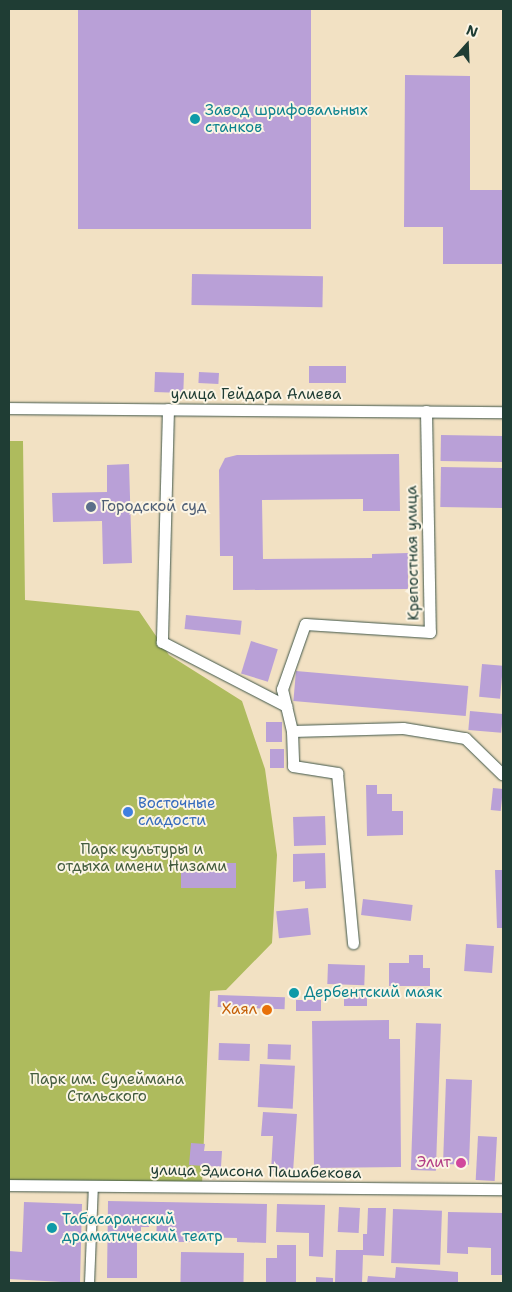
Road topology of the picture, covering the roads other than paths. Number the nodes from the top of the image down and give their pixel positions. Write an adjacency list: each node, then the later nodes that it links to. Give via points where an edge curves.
1 (9, 408): 2 (street, улица Гейдара Алиева)
2 (168, 410): 3 (street, улица Гейдара Алиева); 5 (street, via 162,642)
3 (426, 411): 4 (street, улица Гейдара Алиева); 5 (street, Крепостная улица, via 430,632 305,624 282,689)
4 (503, 412)
5 (286, 706): 6 (street, Крепостная улица)
6 (292, 731): 7 (street, via 403,728 465,738); 8 (street, Крепостная улица, via 293,766 337,773)
7 (502, 774)
8 (353, 943)
9 (9, 1185): 10 (street, улица Эдисона Пашабекова)
10 (93, 1185): 11 (street, улица Эдисона Пашабекова); 12 (street)
11 (503, 1189)
12 (89, 1283)

